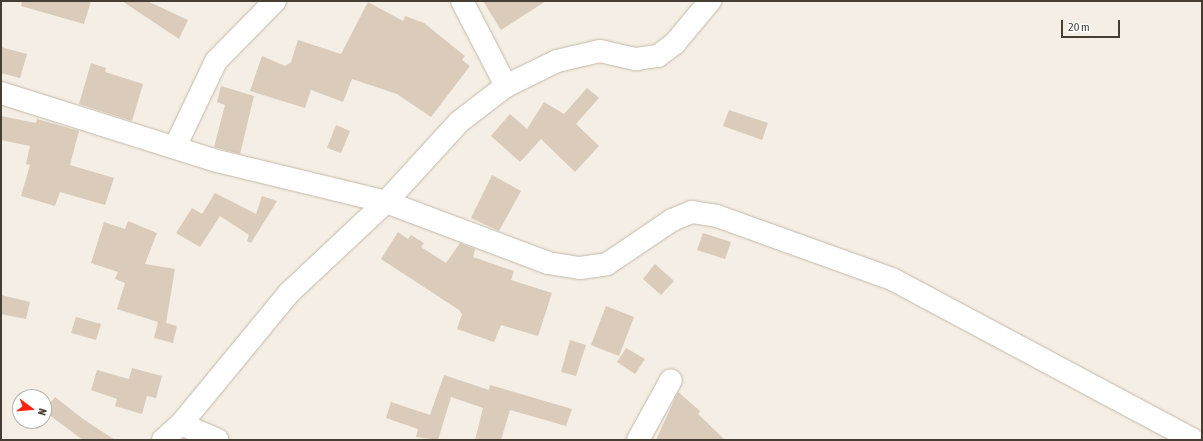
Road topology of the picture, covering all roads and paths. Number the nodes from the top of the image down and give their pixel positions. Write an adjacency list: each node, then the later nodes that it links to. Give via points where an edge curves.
1 (275, 1): 6 (street, via 216,60)
2 (462, 1): 4 (street)
3 (710, 1): 4 (street, via 675,43 658,56 636,59 600,51 557,60)
4 (506, 86): 7 (street, via 459,122)
5 (1, 93): 6 (street)
6 (175, 147): 7 (street, via 217,161)
7 (386, 202): 9 (street, via 290,292); 13 (street, via 548,263 580,268 607,264 672,220 692,212 717,216 892,279)
8 (671, 380): 12 (street)
9 (181, 424): 10 (street); 11 (street)
10 (163, 440)
11 (218, 440)
12 (638, 440)
13 (1193, 440)

